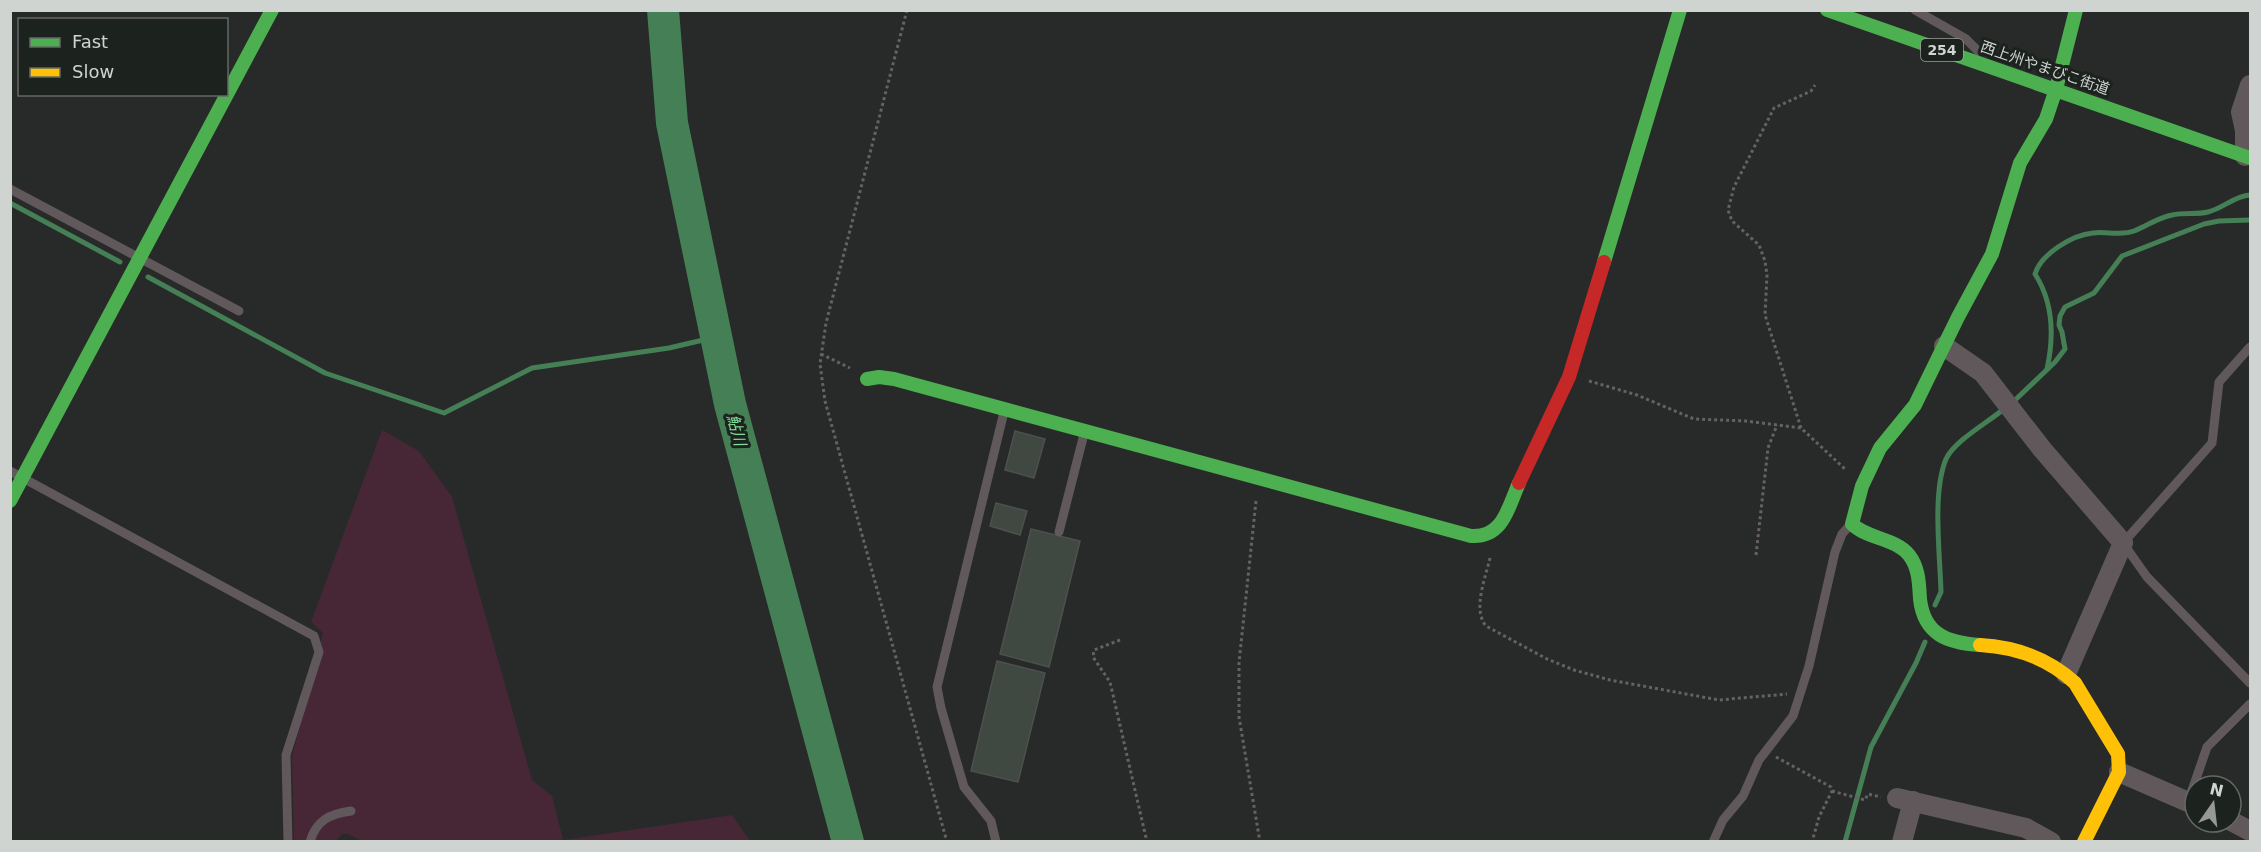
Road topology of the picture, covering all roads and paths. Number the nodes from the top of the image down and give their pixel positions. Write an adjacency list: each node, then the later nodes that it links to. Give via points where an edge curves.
1 (272, 10): 11 (main road)
2 (907, 10): 19 (path)
3 (1680, 10): 20 (main road)
4 (1827, 10): 7 (main road, 西上州やまびこ街道 / 254)
5 (1915, 10): 7 (lane, via 1966,39 1978,52)
6 (2076, 10): 10 (main road)
7 (1979, 63): 10 (main road, 西上州やまびこ街道 / 254)
8 (1815, 85): 24 (path, via 1811,91 1774,108 1734,187 1728,210 1732,221 1759,245 1765,261 1765,315)
9 (2250, 85): 13 (street, via 2241,112)
10 (2056, 89): 13 (main road, 西上州やまびこ街道 / 254); 17 (main road, via 2046,119 2020,163 1992,254)
11 (228, 93)
12 (226, 96): 15 (main road)
13 (2248, 157)
14 (10, 189): 15 (lane)
15 (140, 258): 16 (lane); 26 (main road)
16 (239, 311)
17 (1944, 346): 28 (main road, via 1915,405 1880,448); 33 (street, via 1983,373)
18 (2250, 347): 33 (lane, via 2219,382 2212,443)
19 (821, 354): 21 (path); 49 (path, via 825,401)
20 (1569, 377): 23 (path, via 1637,395 1694,419); 32 (main road, via 1498,528)
21 (867, 379): 22 (main road, via 894,379)
22 (1005, 410): 25 (main road); 50 (lane, via 937,687 964,787 991,821)
23 (1777, 424): 24 (path); 34 (path, via 1768,447)
24 (1801, 428): 28 (path)
25 (1084, 431): 27 (main road); 31 (lane)
26 (17, 474): 29 (main road); 47 (lane, via 314,636 319,652 286,755)
27 (1256, 478): 32 (main road, via 1471,536); 52 (path, via 1256,512 1239,663 1239,717)
28 (1862, 486): 30 (main road)
29 (10, 501)
30 (1852, 524): 36 (main road, via 1908,552 1920,576 1920,612 1925,623 1943,637 1964,644 2007,647); 38 (lane, via 1842,534 1835,552)
31 (1059, 532)
32 (1491, 535): 38 (path, via 1480,606 1482,621 1547,659 1593,676 1709,699 1784,694)
33 (2123, 543): 36 (street); 37 (lane, via 2147,577)
34 (1756, 555)
35 (1120, 640): 51 (path, via 1094,650 1093,657 1110,682)
36 (2066, 674): 41 (main road, via 2118,754)
37 (2250, 683)
38 (1800, 697): 40 (lane, via 1793,716)
39 (2250, 704): 42 (lane, via 2207,747)
40 (1770, 744): 43 (path, via 1776,757); 53 (lane)
41 (2119, 772): 45 (street); 57 (main road)
42 (2200, 774)
43 (1832, 791): 44 (path); 54 (path)
44 (1863, 799)
45 (2183, 799)
46 (351, 811): 48 (lane, via 323,818)
47 (288, 842)
48 (309, 842)
49 (947, 842)
50 (996, 842)
51 (1147, 842)
52 (1260, 842)
53 (1713, 842)
54 (1812, 842)
55 (1902, 842): 56 (street, via 1905,799 2026,828)
56 (2051, 842)
57 (2084, 842)

